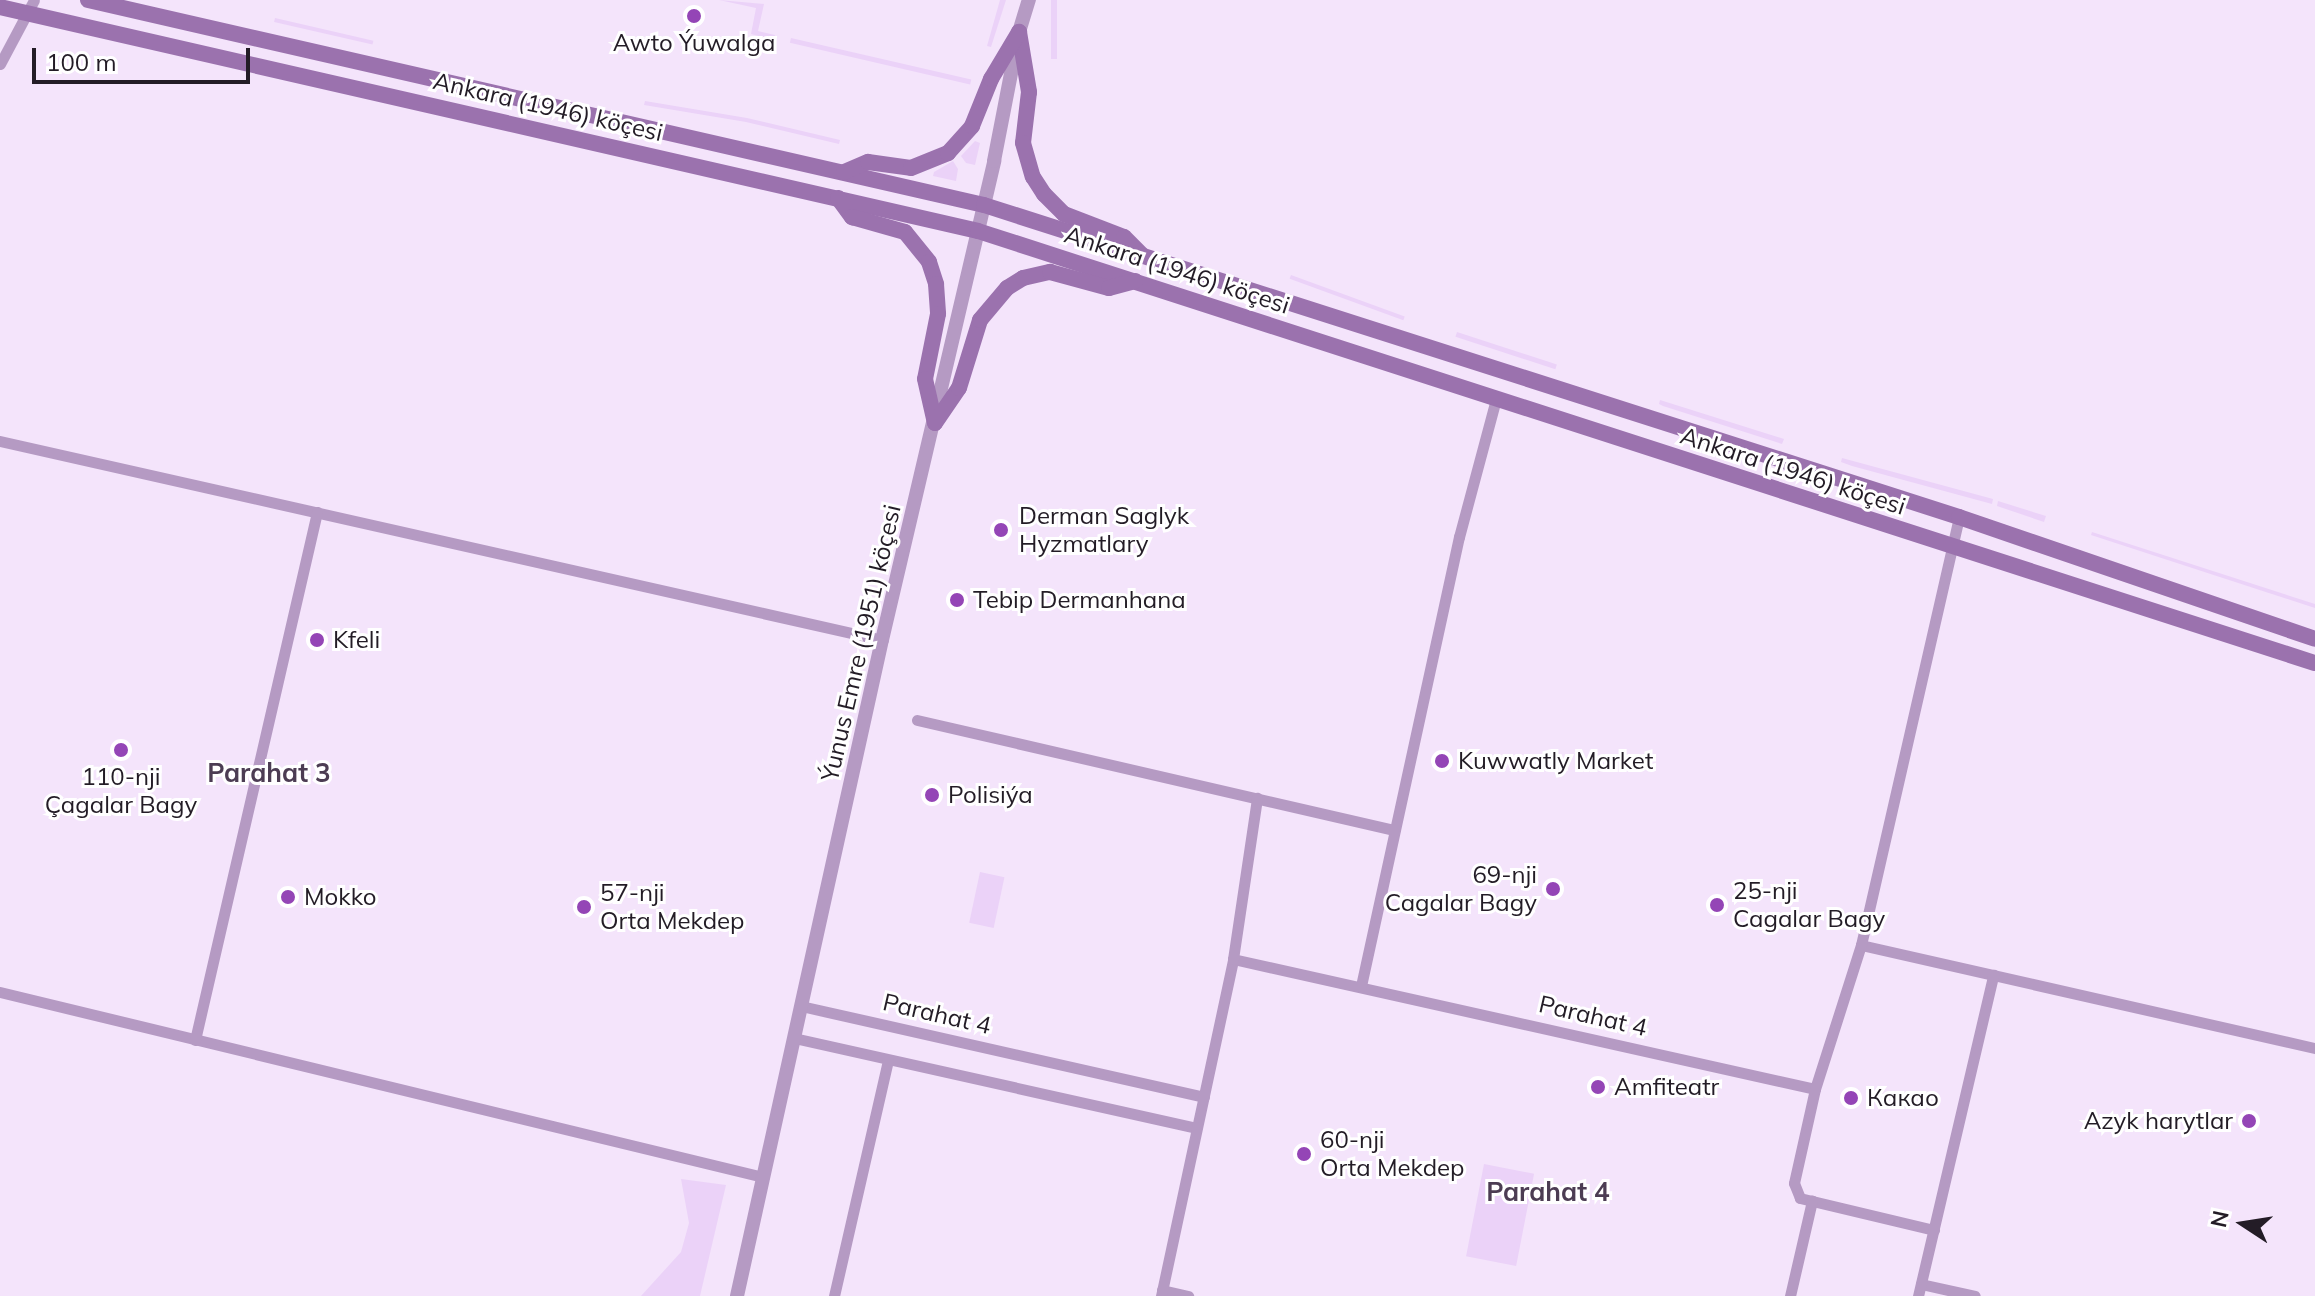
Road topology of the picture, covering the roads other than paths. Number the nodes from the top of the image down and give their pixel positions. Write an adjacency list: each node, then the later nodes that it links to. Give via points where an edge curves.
1 (88, 0): 7 (main road, Ankara (1946) köçesi)
2 (1029, 0): 5 (street, Ýunus Emre (1951) köçesi)
3 (31, 6): 4 (main road, Ankara (1946) köçesi); 6 (street); 8 (main road, Ankara (1946) köçesi)
4 (0, 7)
5 (1019, 32): 7 (main road, via 991,79 976,119 948,153 911,168 868,162); 9 (street, Ýunus Emre (1951) köçesi); 11 (main road, via 1029,92 1023,143 1033,177 1057,209 1124,237)
6 (0, 64)
7 (844, 172): 9 (main road, Ankara (1946) köçesi)
8 (838, 198): 10 (main road, Ankara (1946) köçesi); 14 (main road, via 852,217 905,232 926,257 938,296 925,379)
9 (984, 205): 10 (street, Ýunus Emre (1951) köçesi); 11 (main road, Ankara (1946) köçesi)
10 (978, 231): 12 (main road, Ankara (1946) köçesi); 14 (street, Ýunus Emre (1951) köçesi)
11 (1144, 257): 17 (main road, Ankara (1946) köçesi)
12 (1136, 281): 13 (main road, Ankara (1946) köçesi); 14 (main road, via 1109,288 1050,272 1007,288 980,320 959,388)
13 (1496, 399): 18 (main road, Ankara (1946) köçesi); 24 (street, via 1459,537)
14 (935, 423): 20 (street, Ýunus Emre (1951) köçesi)
15 (0, 441): 16 (street)
16 (317, 512): 20 (street); 32 (street)
17 (1959, 517): 18 (street); 19 (main road, Ankara (1946) köçesi)
18 (1951, 548): 21 (main road, Ankara (1946) köçesi); 25 (street)
19 (2315, 639)
20 (882, 640): 30 (street, Ýunus Emre (1951) köçesi)
21 (2315, 663)
22 (917, 720): 23 (street)
23 (1257, 798): 24 (street); 26 (street)
24 (1395, 830): 28 (street)
25 (1861, 945): 27 (street); 35 (street)
26 (1233, 959): 28 (street, Parahat 4); 36 (street)
27 (1993, 975): 33 (street); 40 (street)
28 (1361, 986): 35 (street, Parahat 4)
29 (0, 992): 32 (street)
30 (801, 1006): 31 (street, Ýunus Emre (1951) köçesi); 36 (street, Parahat 4)
31 (794, 1038): 34 (street); 38 (street, Ýunus Emre (1951) köçesi)
32 (195, 1040): 38 (street)
33 (2315, 1048)
34 (888, 1060): 37 (street); 44 (street)
35 (1815, 1089): 39 (street, via 1794,1183 1796,1196)
36 (1204, 1097): 37 (street)
37 (1196, 1128): 42 (street)
38 (763, 1177): 43 (street, Ýunus Emre (1951) köçesi)
39 (1812, 1201): 40 (street); 46 (street)
40 (1934, 1230): 41 (street)
41 (1920, 1290): 47 (street)
42 (1161, 1293): 45 (street)
43 (737, 1296)
44 (834, 1296)
45 (1188, 1296)
46 (1790, 1296)
47 (1975, 1296)

